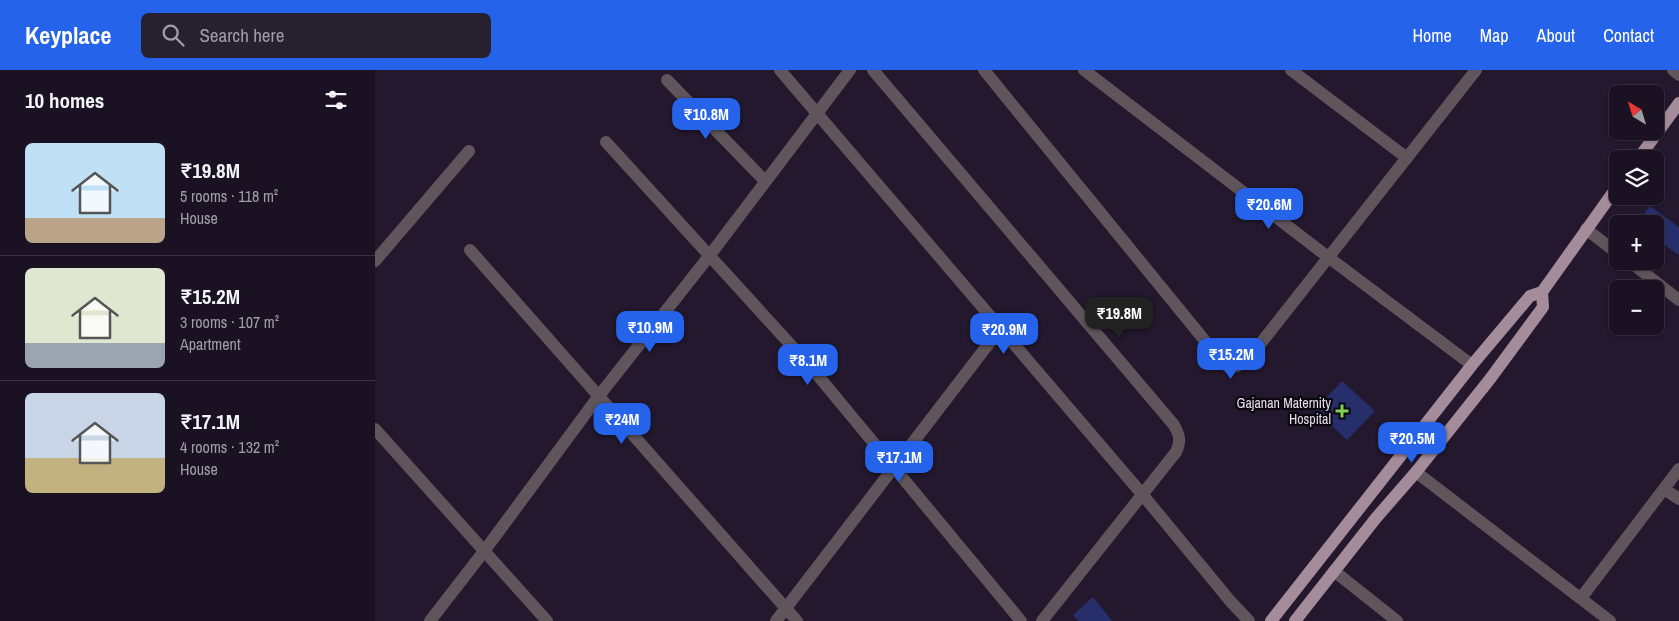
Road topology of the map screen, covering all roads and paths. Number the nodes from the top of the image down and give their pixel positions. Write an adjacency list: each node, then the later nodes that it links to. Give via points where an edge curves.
1 (780, 70): 12 (street)
2 (850, 70): 12 (street)
3 (873, 70): 36 (street, via 1179,434 1181,442 1177,452)
4 (984, 70): 23 (street, via 1228,366 1246,362)
5 (1083, 70): 23 (street)
6 (1291, 70): 16 (street)
7 (1476, 70): 16 (street)
8 (1673, 70): 9 (street)
9 (1679, 75)
10 (667, 80): 17 (street)
11 (1679, 103): 14 (main road)
12 (816, 113): 17 (street); 28 (street)
13 (606, 142): 22 (street)
14 (1645, 150)
15 (469, 151): 24 (street)
16 (1407, 158): 23 (street)
17 (765, 181): 22 (street)
18 (1609, 198): 19 (main road)
19 (1586, 229): 20 (street); 26 (main road)
20 (1609, 247)
21 (469, 250): 30 (street)
22 (710, 256): 30 (street); 32 (street, via 810,366)
23 (1328, 258): 29 (street)
24 (375, 261)
25 (1641, 270): 27 (street)
26 (1542, 292): 29 (main road, via 1530,296); 34 (main road, via 1543,307)
27 (1679, 300)
28 (1001, 329): 32 (street); 36 (street)
29 (1472, 365): 49 (main road)
30 (598, 396): 38 (street); 41 (street)
31 (375, 429): 38 (street)
32 (893, 468): 41 (street); 46 (street)
33 (1679, 469): 35 (street)
34 (1416, 472): 39 (main road); 40 (street)
35 (1664, 489): 37 (street); 40 (street)
36 (1142, 494): 47 (street); 48 (street)
37 (1679, 500)
38 (485, 550): 42 (street); 43 (street)
39 (1334, 571): 50 (main road); 51 (street)
40 (1581, 598): 52 (street)
41 (786, 607): 44 (street); 45 (street)
42 (430, 621)
43 (547, 621)
44 (776, 621)
45 (797, 621)
46 (1021, 621)
47 (1042, 621)
48 (1249, 621)
49 (1271, 621)
50 (1295, 621)
51 (1397, 621)
52 (1610, 621)

